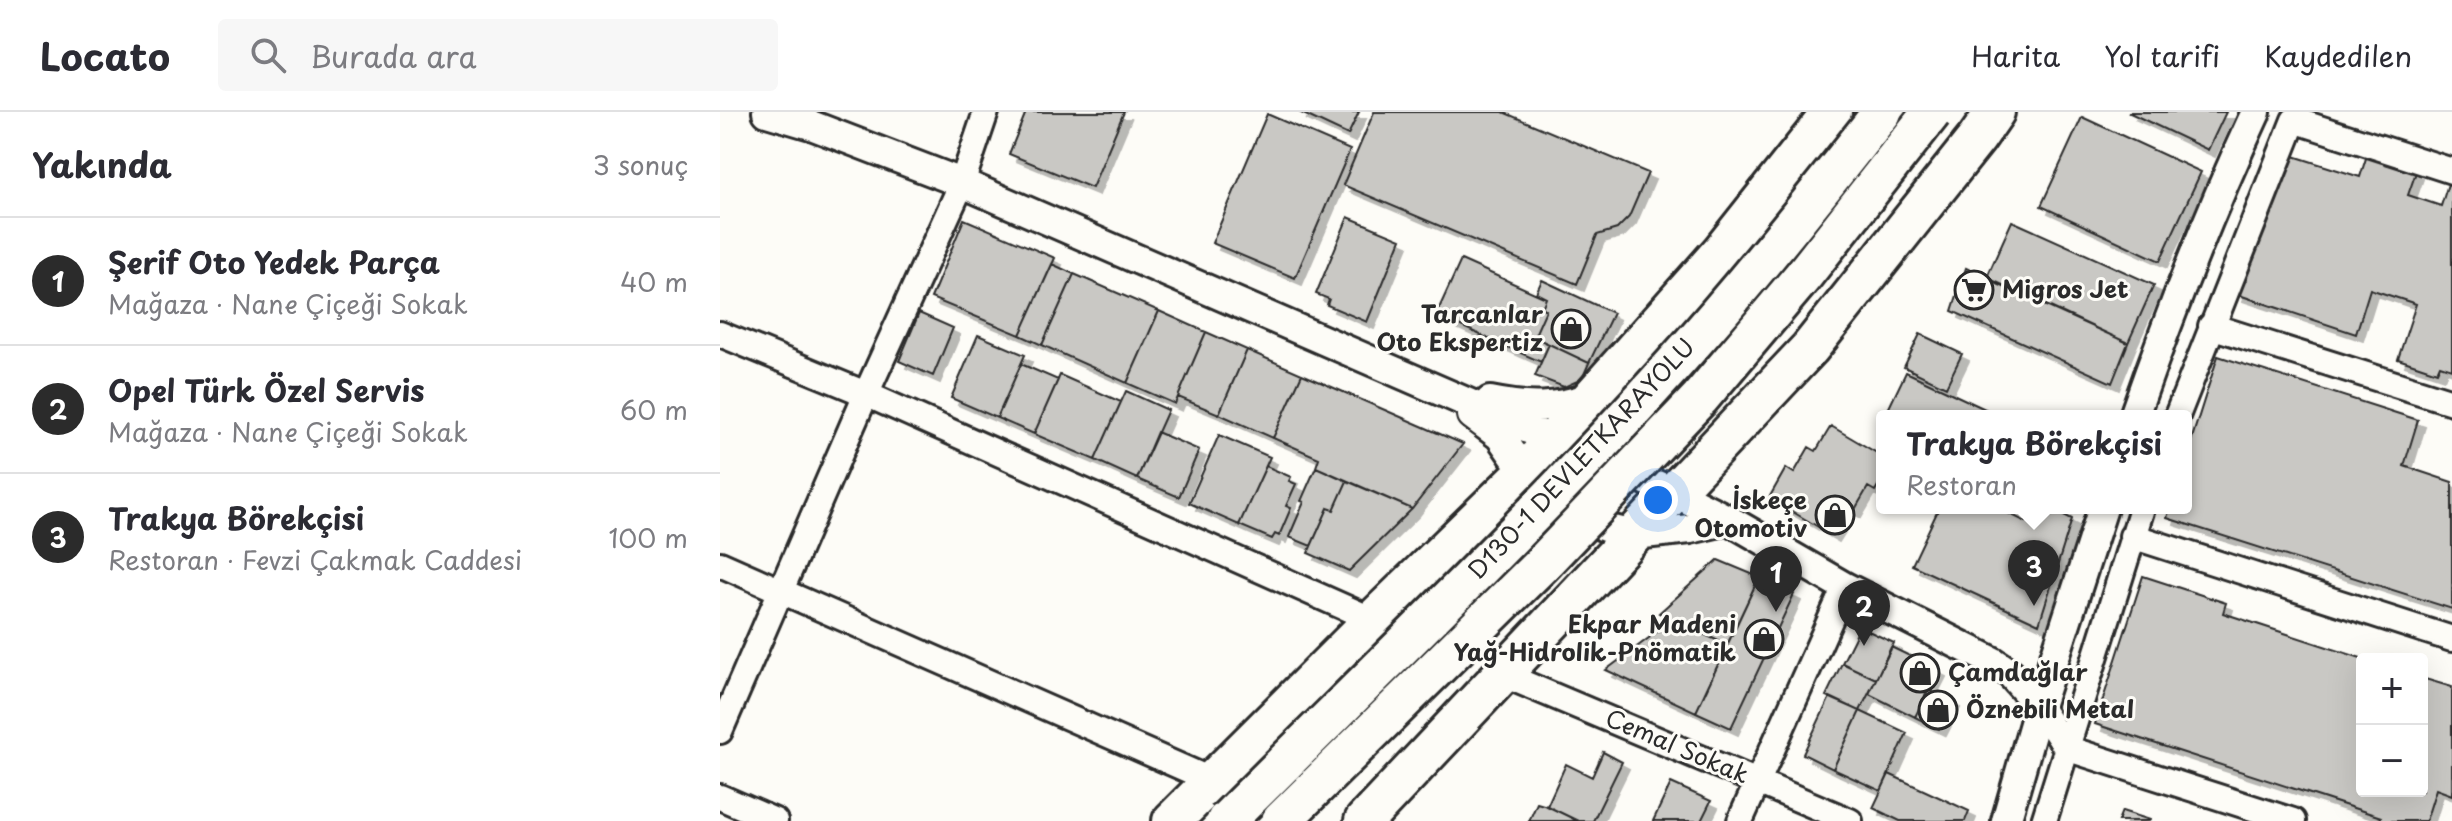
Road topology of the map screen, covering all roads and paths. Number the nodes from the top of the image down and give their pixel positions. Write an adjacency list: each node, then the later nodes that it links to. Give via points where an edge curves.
1 (767, 112): 8 (street)
2 (986, 112): 10 (street)
3 (1832, 112): 15 (highway, via 1721,252)
4 (1882, 112): 41 (highway, D130-1 DEVLETKARAYOLU, bridge, via 1664,375)
5 (1932, 112): 42 (highway, D130-1 DEVLETKARAYOLU, bridge, via 1700,398 1542,564)
6 (1995, 112): 21 (highway, via 1810,348)
7 (2256, 112): 17 (street, via 2167,321)
8 (816, 118): 10 (street)
9 (2452, 171): 11 (street, via 2294,120)
10 (962, 183): 13 (street); 14 (street)
11 (2211, 326): 16 (street); 18 (street)
12 (720, 334): 14 (street)
13 (1431, 388): 15 (street, via 1539,407); 19 (street); 20 (street, via 1500,436)
14 (866, 394): 29 (street); 30 (street)
15 (1594, 396): 19 (highway)
16 (2452, 402)
17 (2136, 410)
18 (2179, 410)
19 (1554, 439): 20 (highway); 21 (street)
20 (1525, 472): 25 (street, via 1575,515); 30 (highway)
21 (1673, 492): 24 (street); 25 (highway)
22 (2101, 514): 33 (street)
23 (2140, 514): 26 (street)
24 (1729, 520): 25 (street); 28 (street)
25 (1634, 535): 32 (highway)
26 (2132, 536): 31 (street); 35 (street)
27 (720, 564): 29 (street)
28 (1845, 587): 33 (street, via 1994,662); 37 (street)
29 (781, 590): 34 (street); 36 (street)
30 (1373, 620): 36 (highway)
31 (2452, 639)
32 (1504, 675): 37 (street, Cemal Sokak); 43 (highway)
33 (2039, 706): 35 (street); 46 (street)
34 (720, 731)
35 (2066, 748): 47 (street); 48 (street)
36 (1213, 781): 40 (highway)
37 (1759, 781): 44 (street); 45 (street, Cemal Sokak)
38 (720, 797): 39 (street)
39 (775, 821)
40 (1172, 821)
41 (1226, 821)
42 (1281, 821)
43 (1364, 821)
44 (1740, 821)
45 (1850, 821)
46 (2006, 821)
47 (2044, 821)
48 (2293, 821)

